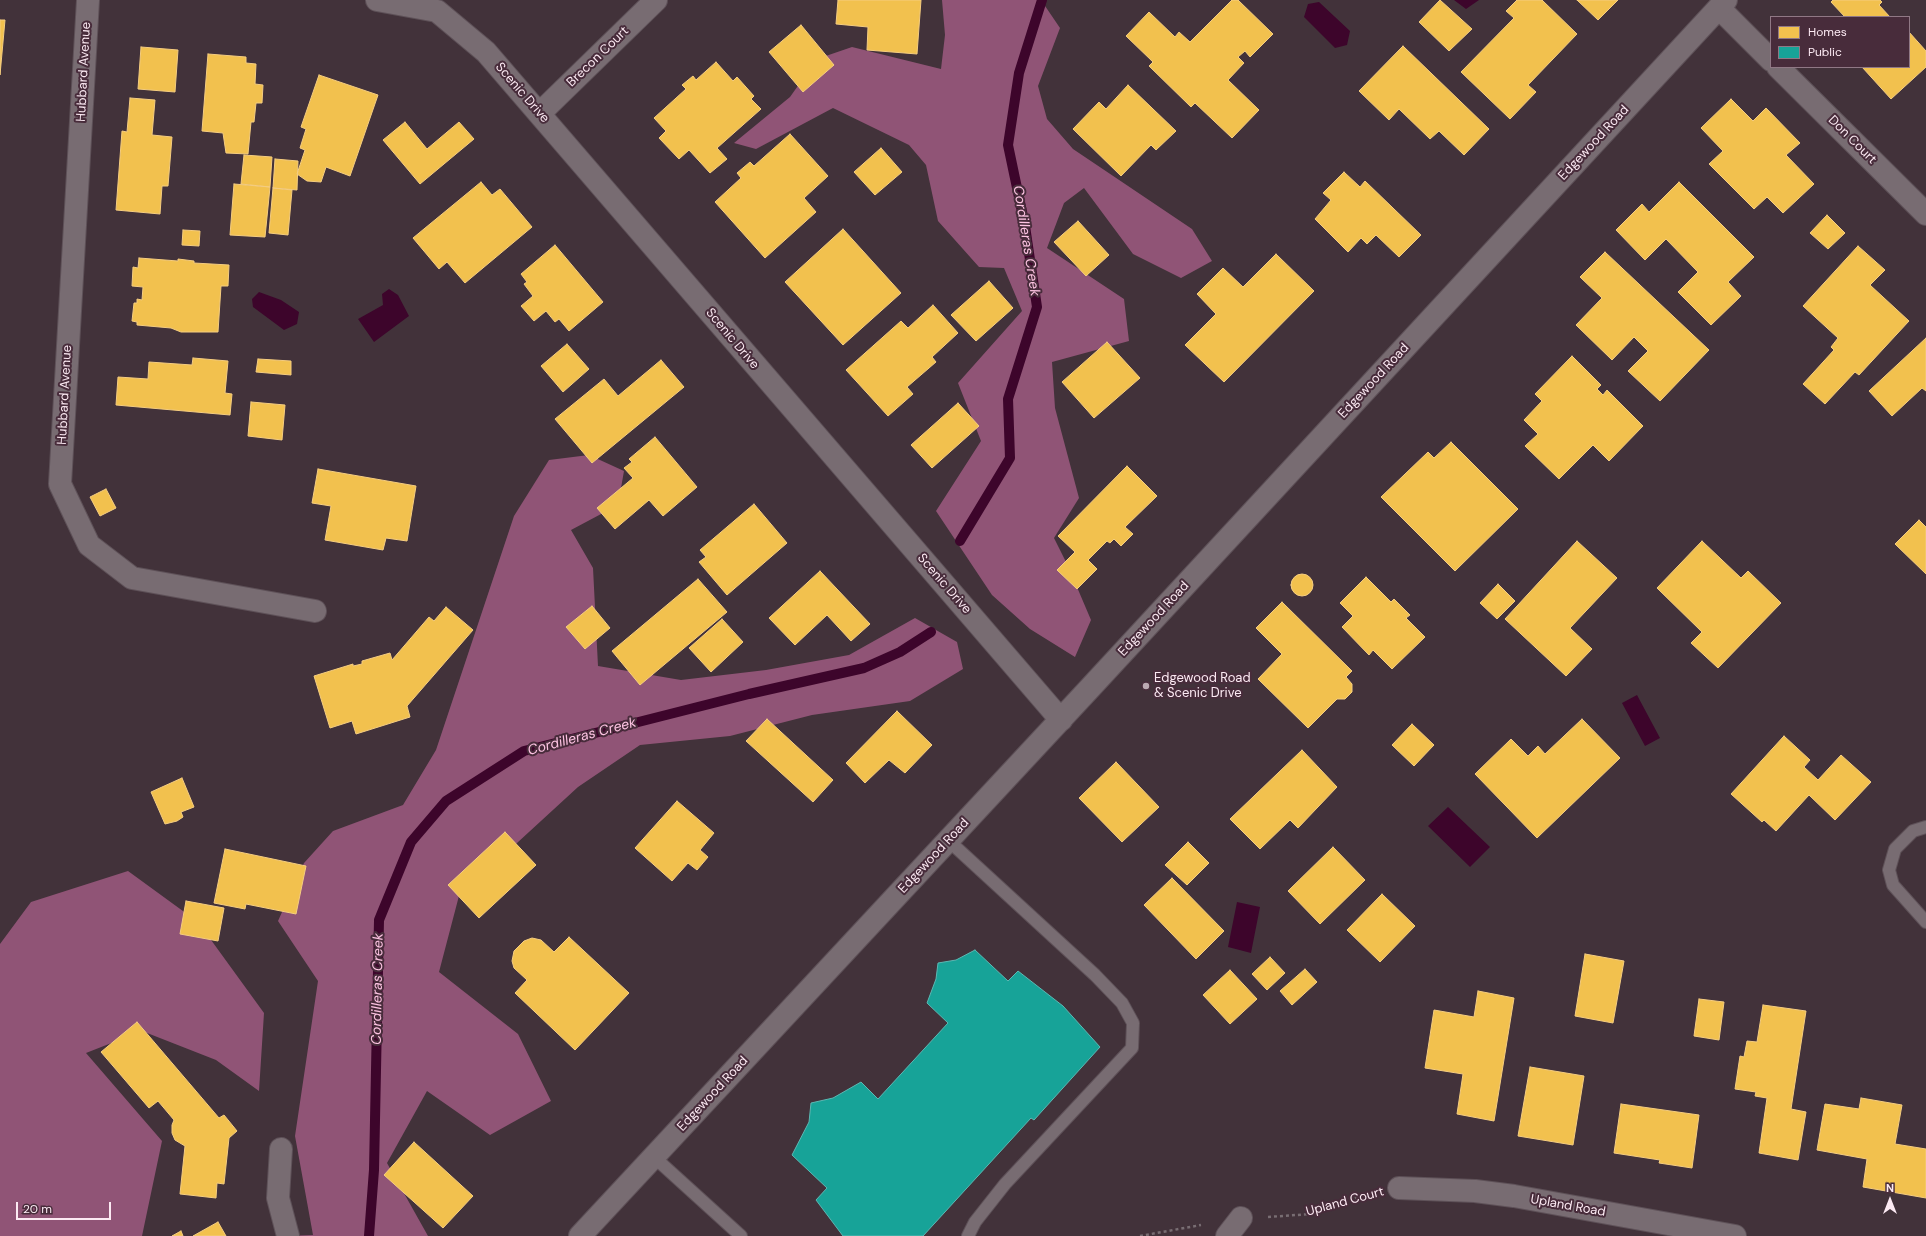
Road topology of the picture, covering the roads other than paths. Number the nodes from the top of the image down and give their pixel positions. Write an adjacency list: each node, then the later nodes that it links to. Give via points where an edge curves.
1 (88, 0): 10 (street, Hubbard Avenue, via 60,484 89,546 132,578)
2 (377, 0): 5 (street, Scenic Drive)
3 (656, 0): 8 (street, Brecon Court)
4 (1723, 4): 6 (street); 11 (street, Edgewood Road)
5 (440, 6): 8 (street, Scenic Drive, via 486,52)
6 (1770, 59)
7 (1779, 68): 9 (street, Don Court)
8 (540, 113): 11 (street, Scenic Drive)
9 (1926, 214)
10 (315, 611)
11 (1061, 720): 13 (street, Edgewood Road)
12 (1926, 827): 14 (lane, via 1913,831 1895,849 1889,870 1893,885)
13 (948, 841): 16 (street, Edgewood Road); 22 (lane, via 1094,975 1122,1003 1133,1023 1132,1048 1005,1184 975,1222)
14 (1926, 922)
15 (280, 1149): 19 (street, via 278,1198)
16 (654, 1156): 20 (street, Edgewood Road); 21 (lane)
17 (1399, 1188): 24 (street, Upland Road, via 1475,1191 1514,1196)
18 (1241, 1218): 23 (street)
19 (288, 1236)
20 (580, 1236)
21 (741, 1236)
22 (968, 1236)
23 (1227, 1236)
24 (1735, 1236)

